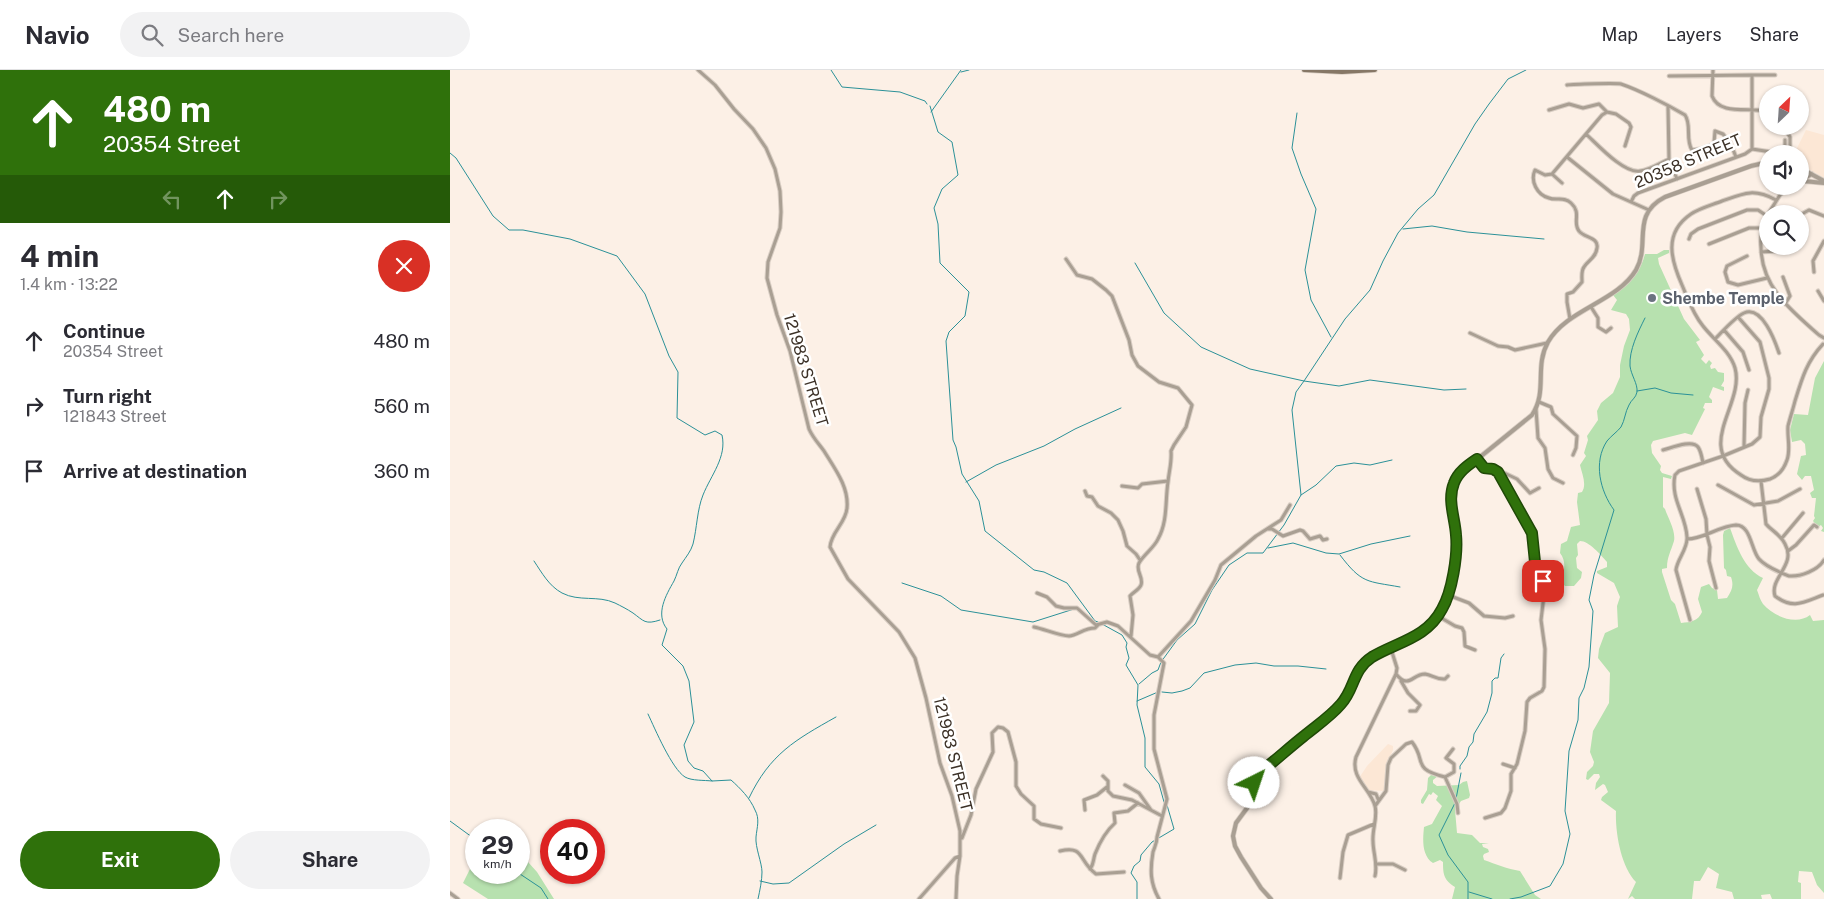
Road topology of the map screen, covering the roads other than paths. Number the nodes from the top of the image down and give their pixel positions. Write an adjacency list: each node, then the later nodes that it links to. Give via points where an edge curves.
1 (698, 70): 132 (street, 121983 STREET, via 715,84 753,129 775,168 781,212 767,268 767,282 809,429 846,491 846,513 833,535 830,548 848,579 900,632 915,658)
2 (1304, 70): 3 (main road)
3 (1374, 70)
4 (1713, 70): 7 (street)
5 (1775, 75): 8 (street)
6 (1669, 76): 7 (street)
7 (1713, 76): 8 (street); 12 (street, via 1714,100 1734,110)
8 (1752, 76): 12 (street, 20358 STREET)
9 (1567, 85): 10 (street, via 1619,84)
10 (1668, 106): 18 (street, via 1687,118 1692,150); 23 (street)
11 (1549, 110): 14 (street, via 1568,104 1583,108 1599,104)
12 (1753, 111): 13 (street); 20 (street, 20358 STREET)
13 (1759, 111)
14 (1607, 112): 15 (street); 19 (street, via 1630,122)
15 (1586, 134): 21 (street); 23 (street, via 1622,166 1633,171 1642,171)
16 (1727, 139): 18 (street); 18 (street, via 1716,131); 22 (street)
17 (1785, 140): 20 (street, via 1786,147 1776,153)
18 (1714, 143)
19 (1625, 146)
20 (1752, 149): 22 (street, 20358 STREET)
21 (1567, 157): 26 (street); 35 (street, via 1607,191)
22 (1736, 157): 29 (street, 20358 STREET)
23 (1669, 159): 29 (street)
24 (1759, 164): 37 (street, via 1665,197)
25 (1809, 172): 27 (street)
26 (1552, 174): 32 (street); 56 (street, via 1535,170 1534,182 1539,192 1549,198 1570,202 1578,214 1578,230 1594,239 1598,248 1584,267 1582,282 1568,294)
27 (1812, 174): 28 (street); 31 (street)
28 (1809, 176)
29 (1676, 179): 35 (street, 20358 STREET, via 1638,193)
30 (1809, 182): 31 (street)
31 (1824, 182)
32 (1562, 183)
33 (1781, 195): 34 (street)
34 (1776, 200): 36 (street); 60 (street, via 1757,192 1746,193 1691,214 1680,224 1674,236 1671,249 1674,268 1697,318)
35 (1631, 202): 37 (street)
36 (1773, 205)
37 (1649, 210): 54 (street, via 1635,272)
38 (1809, 210): 40 (street)
39 (1759, 211): 42 (street, via 1746,210 1698,229)
40 (1824, 216)
41 (1759, 228): 44 (street, via 1749,228)
42 (1689, 239)
43 (1824, 241): 48 (street, via 1813,261)
44 (1709, 244)
45 (1761, 255): 50 (street)
46 (1747, 256): 50 (street, via 1727,266 1728,282 1738,285)
47 (1066, 260): 75 (street, via 1078,275 1094,281 1112,296 1138,366 1160,382 1178,388 1192,405 1186,427 1172,448)
48 (1814, 272)
49 (1783, 277): 53 (street, via 1790,296)
50 (1767, 278): 53 (street)
51 (1818, 291): 52 (street)
52 (1824, 301)
53 (1785, 304): 61 (street)
54 (1591, 307): 56 (street); 57 (street, via 1598,318 1597,326 1606,332)
55 (1738, 318): 58 (street); 63 (street, via 1747,312 1756,315 1771,329); 68 (street, via 1760,342 1770,383 1760,417 1760,437)
56 (1570, 319): 62 (street)
57 (1611, 328)
58 (1724, 330): 60 (street); 64 (street, via 1743,352)
59 (1470, 333): 62 (street, via 1515,350)
60 (1714, 339): 71 (street, via 1731,358 1736,372 1735,390 1721,430)
61 (1824, 341): 76 (street, via 1804,372 1788,426 1786,462 1776,476)
62 (1548, 342): 66 (street, via 1542,363)
63 (1780, 353)
64 (1749, 370)
65 (1748, 390): 68 (street)
66 (1539, 402): 67 (street); 70 (street, via 1552,407 1553,414 1577,436)
67 (1536, 409): 72 (street); 77 (street, via 1538,438 1545,448 1548,469 1553,478)
68 (1744, 447): 71 (street)
69 (1663, 450): 73 (street, via 1692,444 1698,448)
70 (1573, 455)
71 (1723, 456): 73 (street); 76 (street, via 1741,476)
72 (1477, 459): 74 (street, via 1484,468); 99 (street, via 1458,474 1452,489 1456,546)
73 (1703, 463): 92 (street, via 1680,471 1674,478 1675,498)
74 (1495, 469): 80 (street, via 1517,479 1530,493); 116 (street, via 1532,533 1535,562 1544,587 1541,620 1545,649 1544,686 1527,702 1526,730)
75 (1168, 481): 79 (street, via 1142,484 1138,488); 94 (street, via 1161,534)
76 (1761, 481): 84 (street)
77 (1563, 484)
78 (1718, 485): 84 (street, via 1752,504)
79 (1122, 486)
80 (1539, 488)
81 (1697, 489): 89 (street)
82 (1800, 489): 84 (street, via 1778,501)
83 (1085, 491): 94 (street, via 1096,505 1118,520 1127,546)
84 (1763, 504): 90 (street, via 1766,524)
85 (1290, 505): 88 (street, via 1284,518)
86 (1803, 513): 90 (street)
87 (1817, 527): 93 (street, via 1814,526)
88 (1266, 529): 91 (street, via 1283,536 1300,530 1310,538 1320,536); 109 (street, via 1221,565 1191,621)
89 (1707, 535): 92 (street); 96 (street, via 1731,526 1742,527 1758,558); 97 (street)
90 (1782, 538): 93 (street)
91 (1327, 539)
92 (1687, 539): 103 (street, via 1676,570)
93 (1788, 551): 96 (street)
94 (1141, 560): 106 (street, via 1137,569 1141,585 1130,598 1133,615)
95 (1824, 560): 96 (street, via 1818,568 1794,576)
96 (1782, 573): 100 (street, via 1774,589 1778,598 1794,605)
97 (1716, 588)
98 (1037, 593): 104 (street, via 1058,607 1077,608 1093,623)
99 (1448, 595): 101 (street); 102 (street, via 1468,603 1482,616)
100 (1823, 595)
101 (1438, 616): 107 (street, via 1419,635); 108 (street, via 1464,630 1465,646)
102 (1512, 616)
103 (1690, 620)
104 (1100, 624): 105 (street, via 1068,636); 106 (street, via 1107,622 1118,626)
105 (1034, 627)
106 (1131, 636): 109 (street, via 1150,655)
107 (1391, 649): 110 (street); 146 (street, via 1364,664 1354,676 1342,703 1263,770 1256,780 1251,802 1235,825 1234,838 1244,861)
108 (1475, 650)
109 (1161, 660): 128 (street, via 1163,672 1154,715 1154,749 1165,803)
110 (1396, 674): 112 (street); 121 (street, via 1356,760 1357,777)
111 (1448, 676): 112 (street, via 1442,680 1425,674 1409,681)
112 (1400, 678): 113 (street, via 1420,705 1416,711)
113 (1410, 711)
114 (1453, 749): 118 (street, via 1446,758 1453,763 1454,772)
115 (1503, 764): 116 (street)
116 (1516, 768): 129 (street, via 1511,774 1511,791 1503,811)
117 (1103, 776): 120 (street, via 1108,781)
118 (1444, 777): 122 (street, via 1424,769 1413,742 1408,742 1391,758 1386,791); 127 (street)
119 (1125, 785): 126 (street, via 1139,793)
120 (1107, 787): 123 (street, via 1113,796); 125 (street, via 1097,796 1084,800)
121 (1368, 792): 122 (street, via 1376,794); 124 (street)
122 (1378, 800): 124 (street)
123 (1138, 803): 126 (street); 136 (street, via 1128,811 1114,813 1115,823 1106,832)
124 (1375, 806): 130 (street)
125 (1085, 810)
126 (1151, 810): 128 (street)
127 (1458, 813)
128 (1163, 816): 145 (street, via 1153,854 1151,881)
129 (1485, 818)
130 (1374, 824): 135 (street, via 1372,842); 140 (street, via 1348,836)
131 (1061, 828): 132 (street, via 1041,824 1034,819 1034,806 1016,785 1016,762 1008,732 998,727 992,733 993,750 976,789)
132 (961, 841): 134 (street, 121983 STREET)
133 (1060, 851): 136 (street, via 1076,850)
134 (960, 856): 143 (street); 144 (street, 121983 STREET)
135 (1376, 864): 137 (street, via 1393,864); 139 (street)
136 (1090, 869): 138 (street, via 1099,874)
137 (1405, 870)
138 (1124, 872)
139 (1375, 876)
140 (1340, 878)
141 (450, 894): 142 (street)
142 (458, 899)
143 (919, 899)
144 (956, 899)
145 (1159, 899)
146 (1270, 899)

